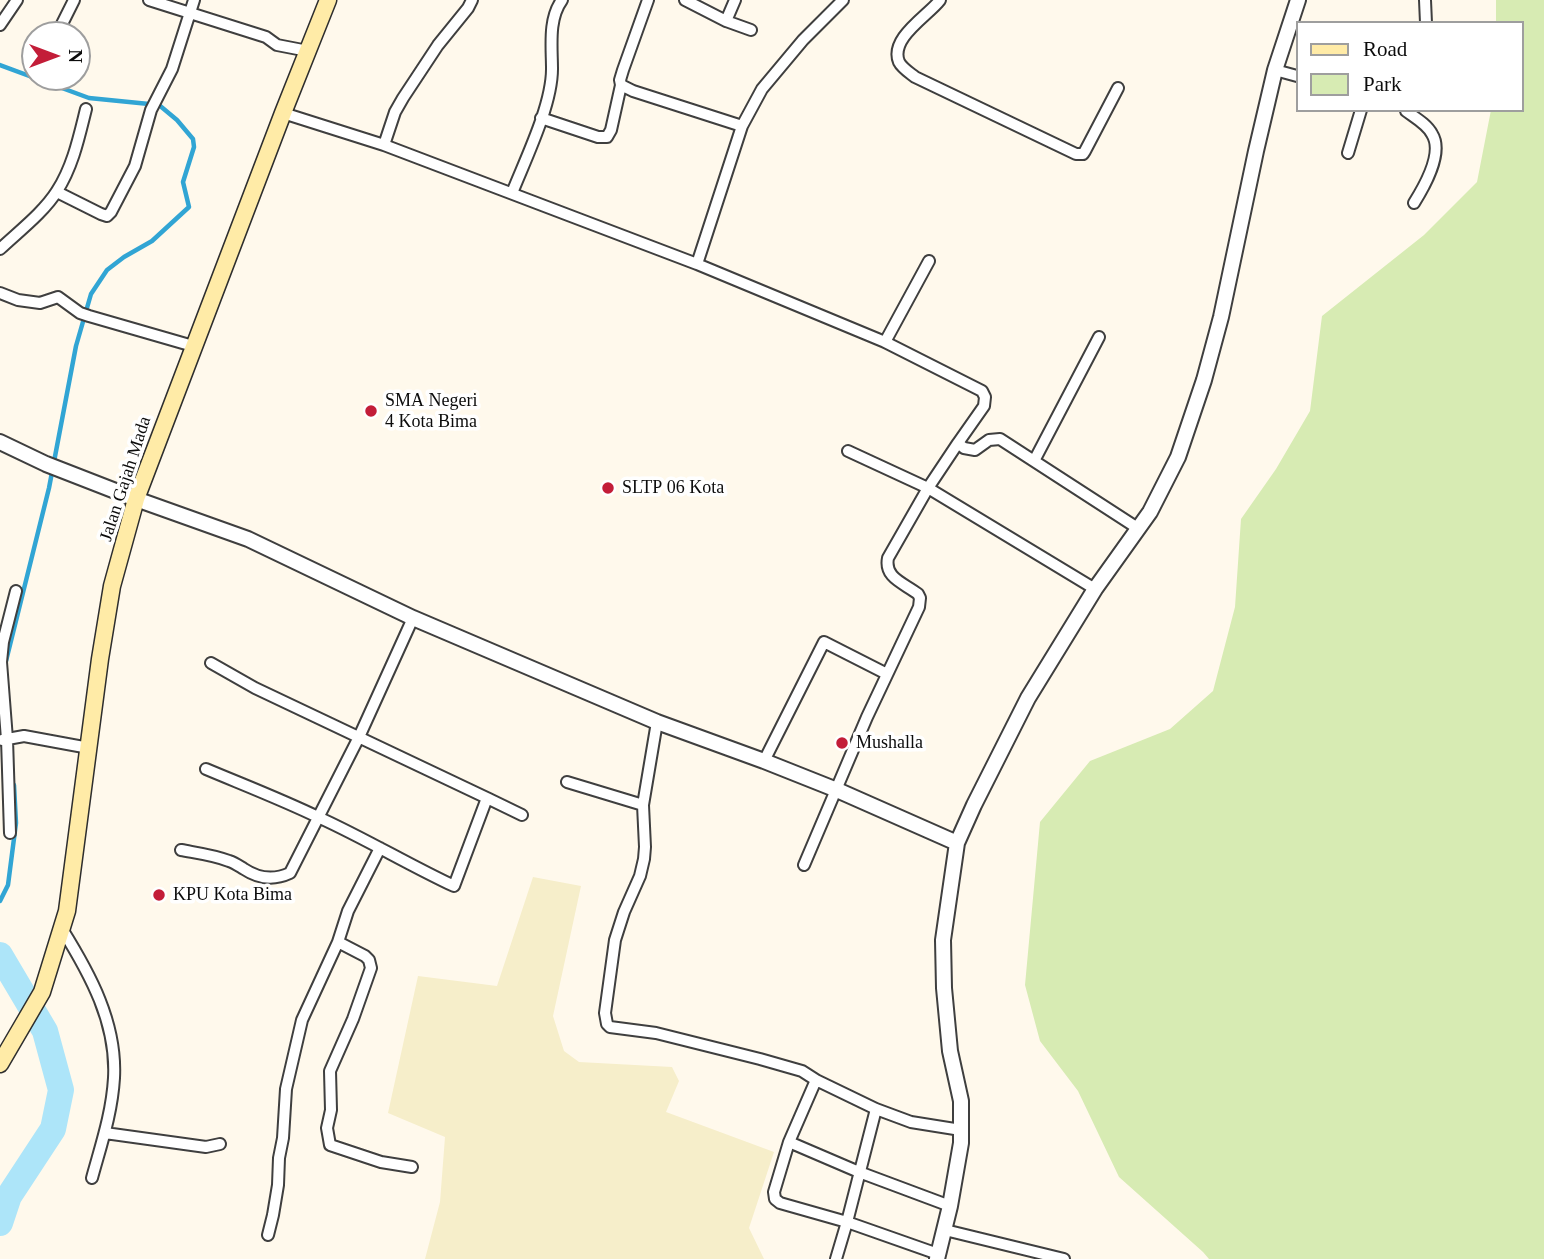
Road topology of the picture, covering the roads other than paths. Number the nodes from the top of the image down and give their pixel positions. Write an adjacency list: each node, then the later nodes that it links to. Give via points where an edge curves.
1 (17, 0): 19 (street)
2 (74, 0): 16 (street)
3 (149, 0): 15 (street)
4 (194, 0): 15 (street)
5 (328, 0): 21 (main road, Jalan Gajah Mada)
6 (472, 0): 32 (street, via 403,98)
7 (562, 0): 30 (street, via 554,16 551,88)
8 (648, 0): 24 (street, via 622,70)
9 (685, 0): 18 (street)
10 (735, 0): 18 (street)
11 (843, 0): 31 (street, via 762,89)
12 (940, 0): 25 (street, via 913,26 899,48 901,65 915,77 1076,154 1085,151)
13 (1298, 0): 22 (street)
14 (1425, 0): 17 (street)
15 (189, 12): 21 (street, via 266,37 277,46); 34 (street, via 135,166 111,212 101,214)
16 (64, 21)
17 (1426, 21)
18 (726, 22): 20 (street)
19 (0, 25)
20 (751, 30)
21 (307, 51): 29 (main road, Jalan Gajah Mada)
22 (1275, 70): 23 (street); 50 (street, via 1204,380 1178,457)
23 (1296, 76)
24 (621, 85): 30 (street, via 607,137); 31 (street)
25 (1118, 88)
26 (86, 108): 34 (street, via 72,161)
27 (1360, 112): 33 (street)
28 (1408, 112): 36 (street, via 1432,134 1435,143 1426,183)
29 (283, 113): 32 (street); 43 (main road, Jalan Gajah Mada)
30 (541, 118): 35 (street)
31 (742, 126): 39 (street)
32 (384, 145): 35 (street)
33 (1348, 153)
34 (57, 192): 37 (street)
35 (512, 193): 39 (street)
36 (1414, 203)
37 (0, 249)
38 (929, 261): 42 (street)
39 (697, 264): 42 (street)
40 (0, 293): 43 (street, via 40,303 58,297 83,314)
41 (1099, 337): 47 (street)
42 (885, 342): 45 (street, via 982,391 984,406)
43 (193, 346): 49 (main road, Jalan Gajah Mada)
44 (0, 442): 49 (street)
45 (958, 443): 47 (street, via 975,450 989,440 1000,439); 48 (street)
46 (848, 451): 48 (street)
47 (1034, 461): 50 (street)
48 (928, 488): 51 (street); 55 (street, via 888,558 891,575 920,598)
49 (136, 499): 53 (street, via 248,539); 59 (main road, Jalan Gajah Mada, via 112,586)
50 (1139, 529): 51 (street)
51 (1095, 589): 69 (street, via 1028,698)
52 (16, 591): 58 (street, via 1,662)
53 (413, 618): 56 (street); 57 (street)
54 (211, 663): 57 (street)
55 (887, 674): 60 (street, via 824,642); 63 (street)
56 (657, 722): 60 (street); 65 (street)
57 (359, 737): 64 (street); 67 (street)
58 (3, 740): 59 (street, via 24,736); 68 (street)
59 (89, 748): 73 (main road, Jalan Gajah Mada)
60 (764, 761): 63 (street)
61 (206, 769): 67 (street)
62 (567, 782): 65 (street)
63 (837, 790): 69 (street); 72 (street)
64 (487, 798): 66 (street); 70 (street, via 454,887)
65 (643, 805): 76 (street, via 644,859 615,940 607,1024 802,1070)
66 (522, 815)
67 (318, 817): 70 (street); 71 (street, via 290,873 277,878)
68 (10, 833)
69 (957, 843): 78 (street, via 943,940 944,988)
70 (380, 848): 74 (street, via 348,911)
71 (181, 850)
72 (804, 864)
73 (62, 929): 75 (main road, Jalan Gajah Mada, via 42,992); 79 (street, via 83,962 107,1018 114,1078)
74 (338, 942): 82 (street, via 365,956 371,968 330,1071 330,1145); 88 (street, via 302,1020 290,1066)
75 (0, 1064)
76 (816, 1080): 77 (street); 80 (street)
77 (876, 1110): 78 (street, via 911,1122); 83 (street)
78 (961, 1130): 85 (street)
79 (105, 1133): 81 (street, via 206,1147); 84 (street)
80 (789, 1142): 83 (street); 86 (street, via 775,1199)
81 (220, 1144)
82 (412, 1167)
83 (859, 1172): 85 (street); 86 (street)
84 (92, 1178)
85 (950, 1206): 87 (street)
86 (847, 1222): 89 (street); 90 (street)
87 (945, 1230): 89 (street); 91 (street)
88 (268, 1235)
89 (938, 1257)
90 (836, 1259)
91 (1064, 1259)

